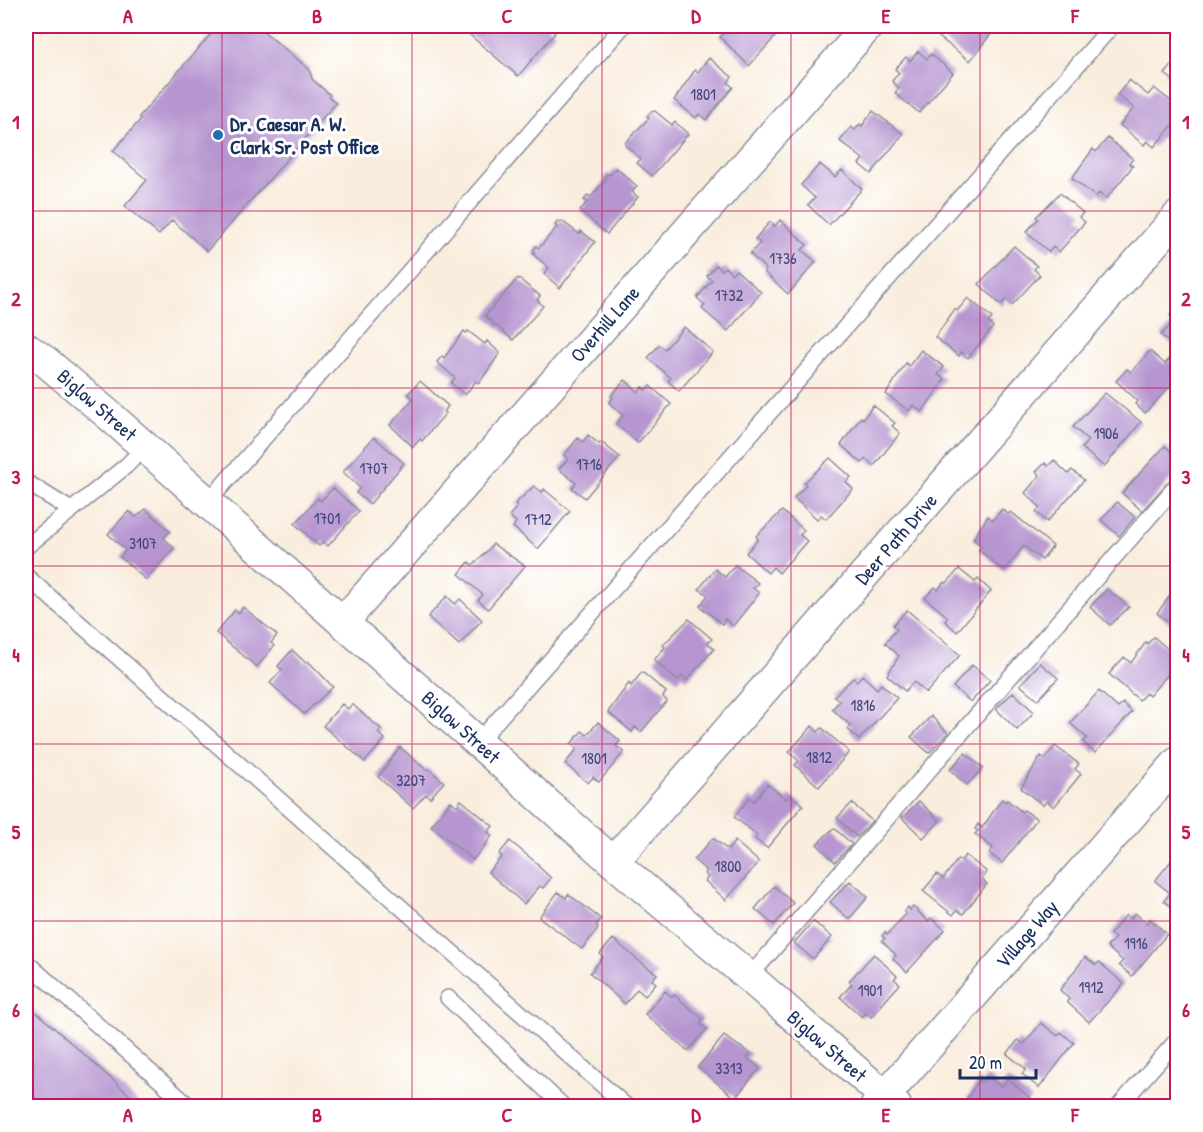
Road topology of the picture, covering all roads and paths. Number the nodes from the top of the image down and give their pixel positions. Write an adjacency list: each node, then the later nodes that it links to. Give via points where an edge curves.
1 (623, 26): 9 (lane)
2 (868, 26): 13 (street, Overhill Lane)
3 (1112, 26): 14 (lane)
4 (1178, 216): 16 (street, Deer Path Drive)
5 (26, 348): 6 (street, Biglow Street)
6 (145, 447): 9 (street, Biglow Street); 10 (lane)
7 (26, 482): 10 (lane)
8 (1178, 484): 18 (lane)
9 (208, 502): 13 (street, Biglow Street)
10 (71, 510): 11 (lane)
11 (26, 547)
12 (26, 576): 24 (lane)
13 (344, 622): 14 (street, Biglow Street)
14 (478, 742): 16 (street, Biglow Street)
15 (1178, 762): 21 (street, Village Way)
16 (614, 862): 18 (street, Biglow Street)
17 (26, 962): 22 (lane)
18 (749, 977): 21 (street, Biglow Street)
19 (447, 998): 23 (lane)
20 (1178, 1039): 25 (lane)
21 (886, 1103)
22 (189, 1107)
23 (563, 1107)
24 (626, 1107)
25 (1119, 1107)

